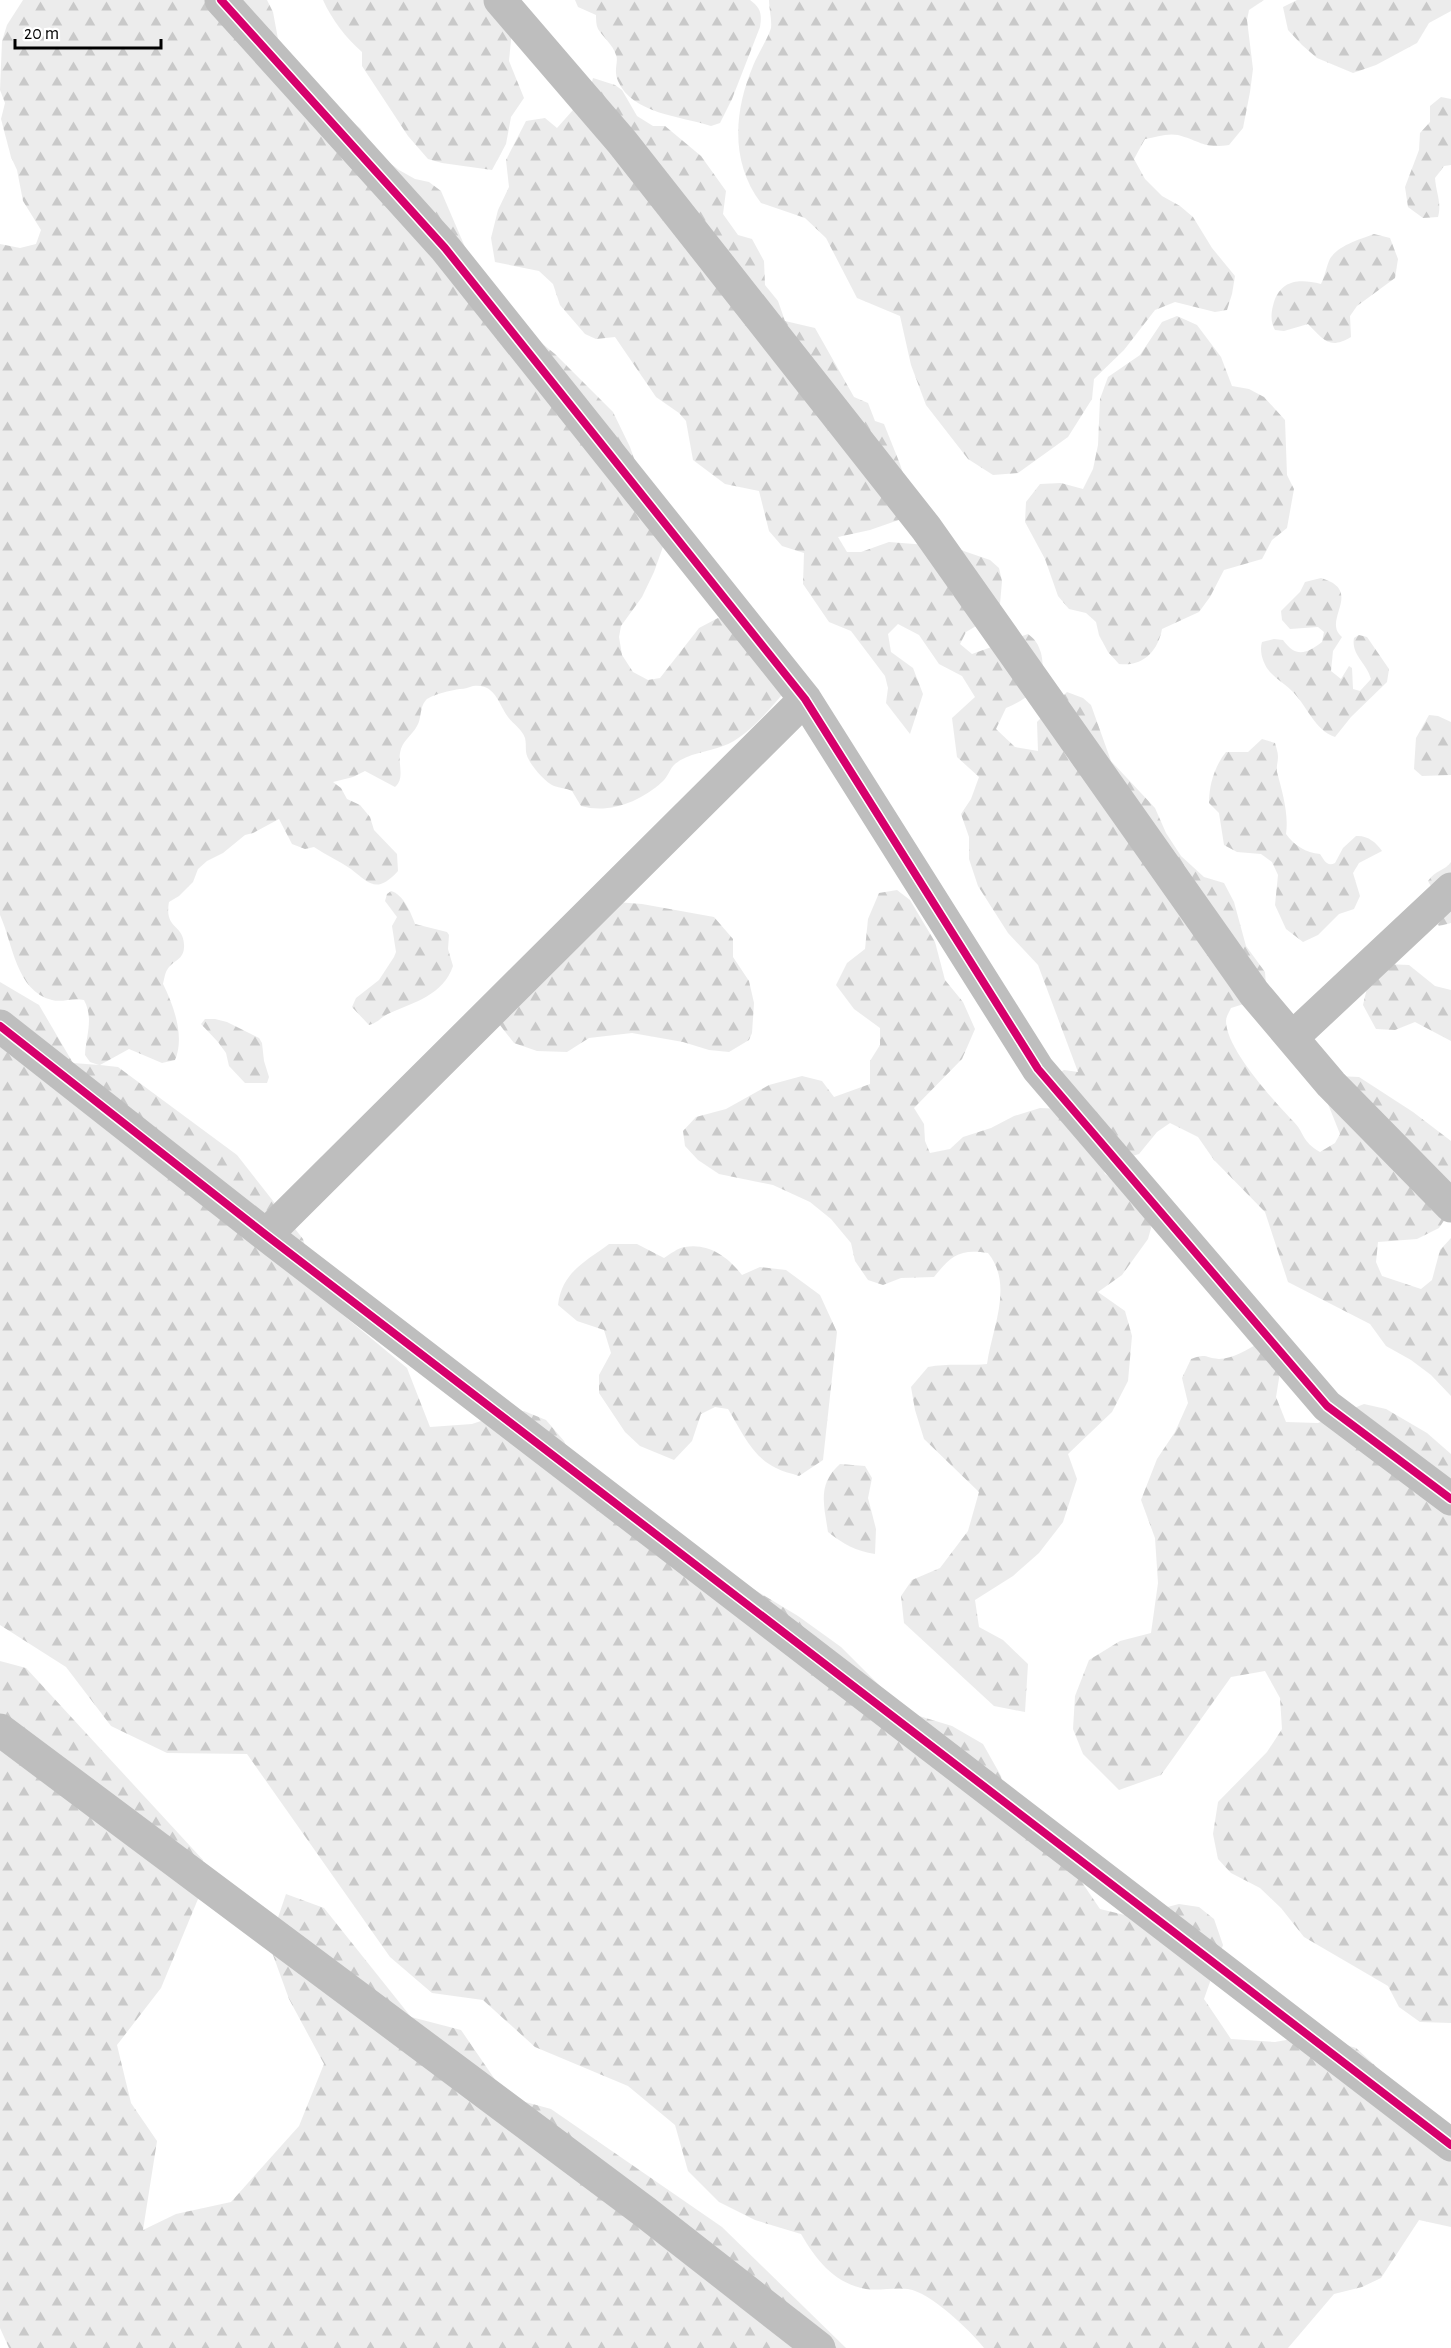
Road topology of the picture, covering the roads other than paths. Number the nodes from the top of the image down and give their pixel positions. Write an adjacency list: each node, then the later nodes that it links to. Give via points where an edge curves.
1 (221, 0): 3 (street, via 445,248)
2 (500, 0): 6 (street, via 622,142 926,528 1254,993)
3 (805, 699): 8 (street); 9 (street, via 1038,1069 1327,1406)
4 (1451, 889): 6 (street)
5 (0, 1026): 8 (street)
6 (1293, 1037): 7 (street, via 1331,1084)
7 (1451, 1206)
8 (266, 1235): 11 (street)
9 (1451, 1499)
10 (0, 1730): 12 (street, via 645,2212)
11 (1451, 2145)
12 (819, 2348)

